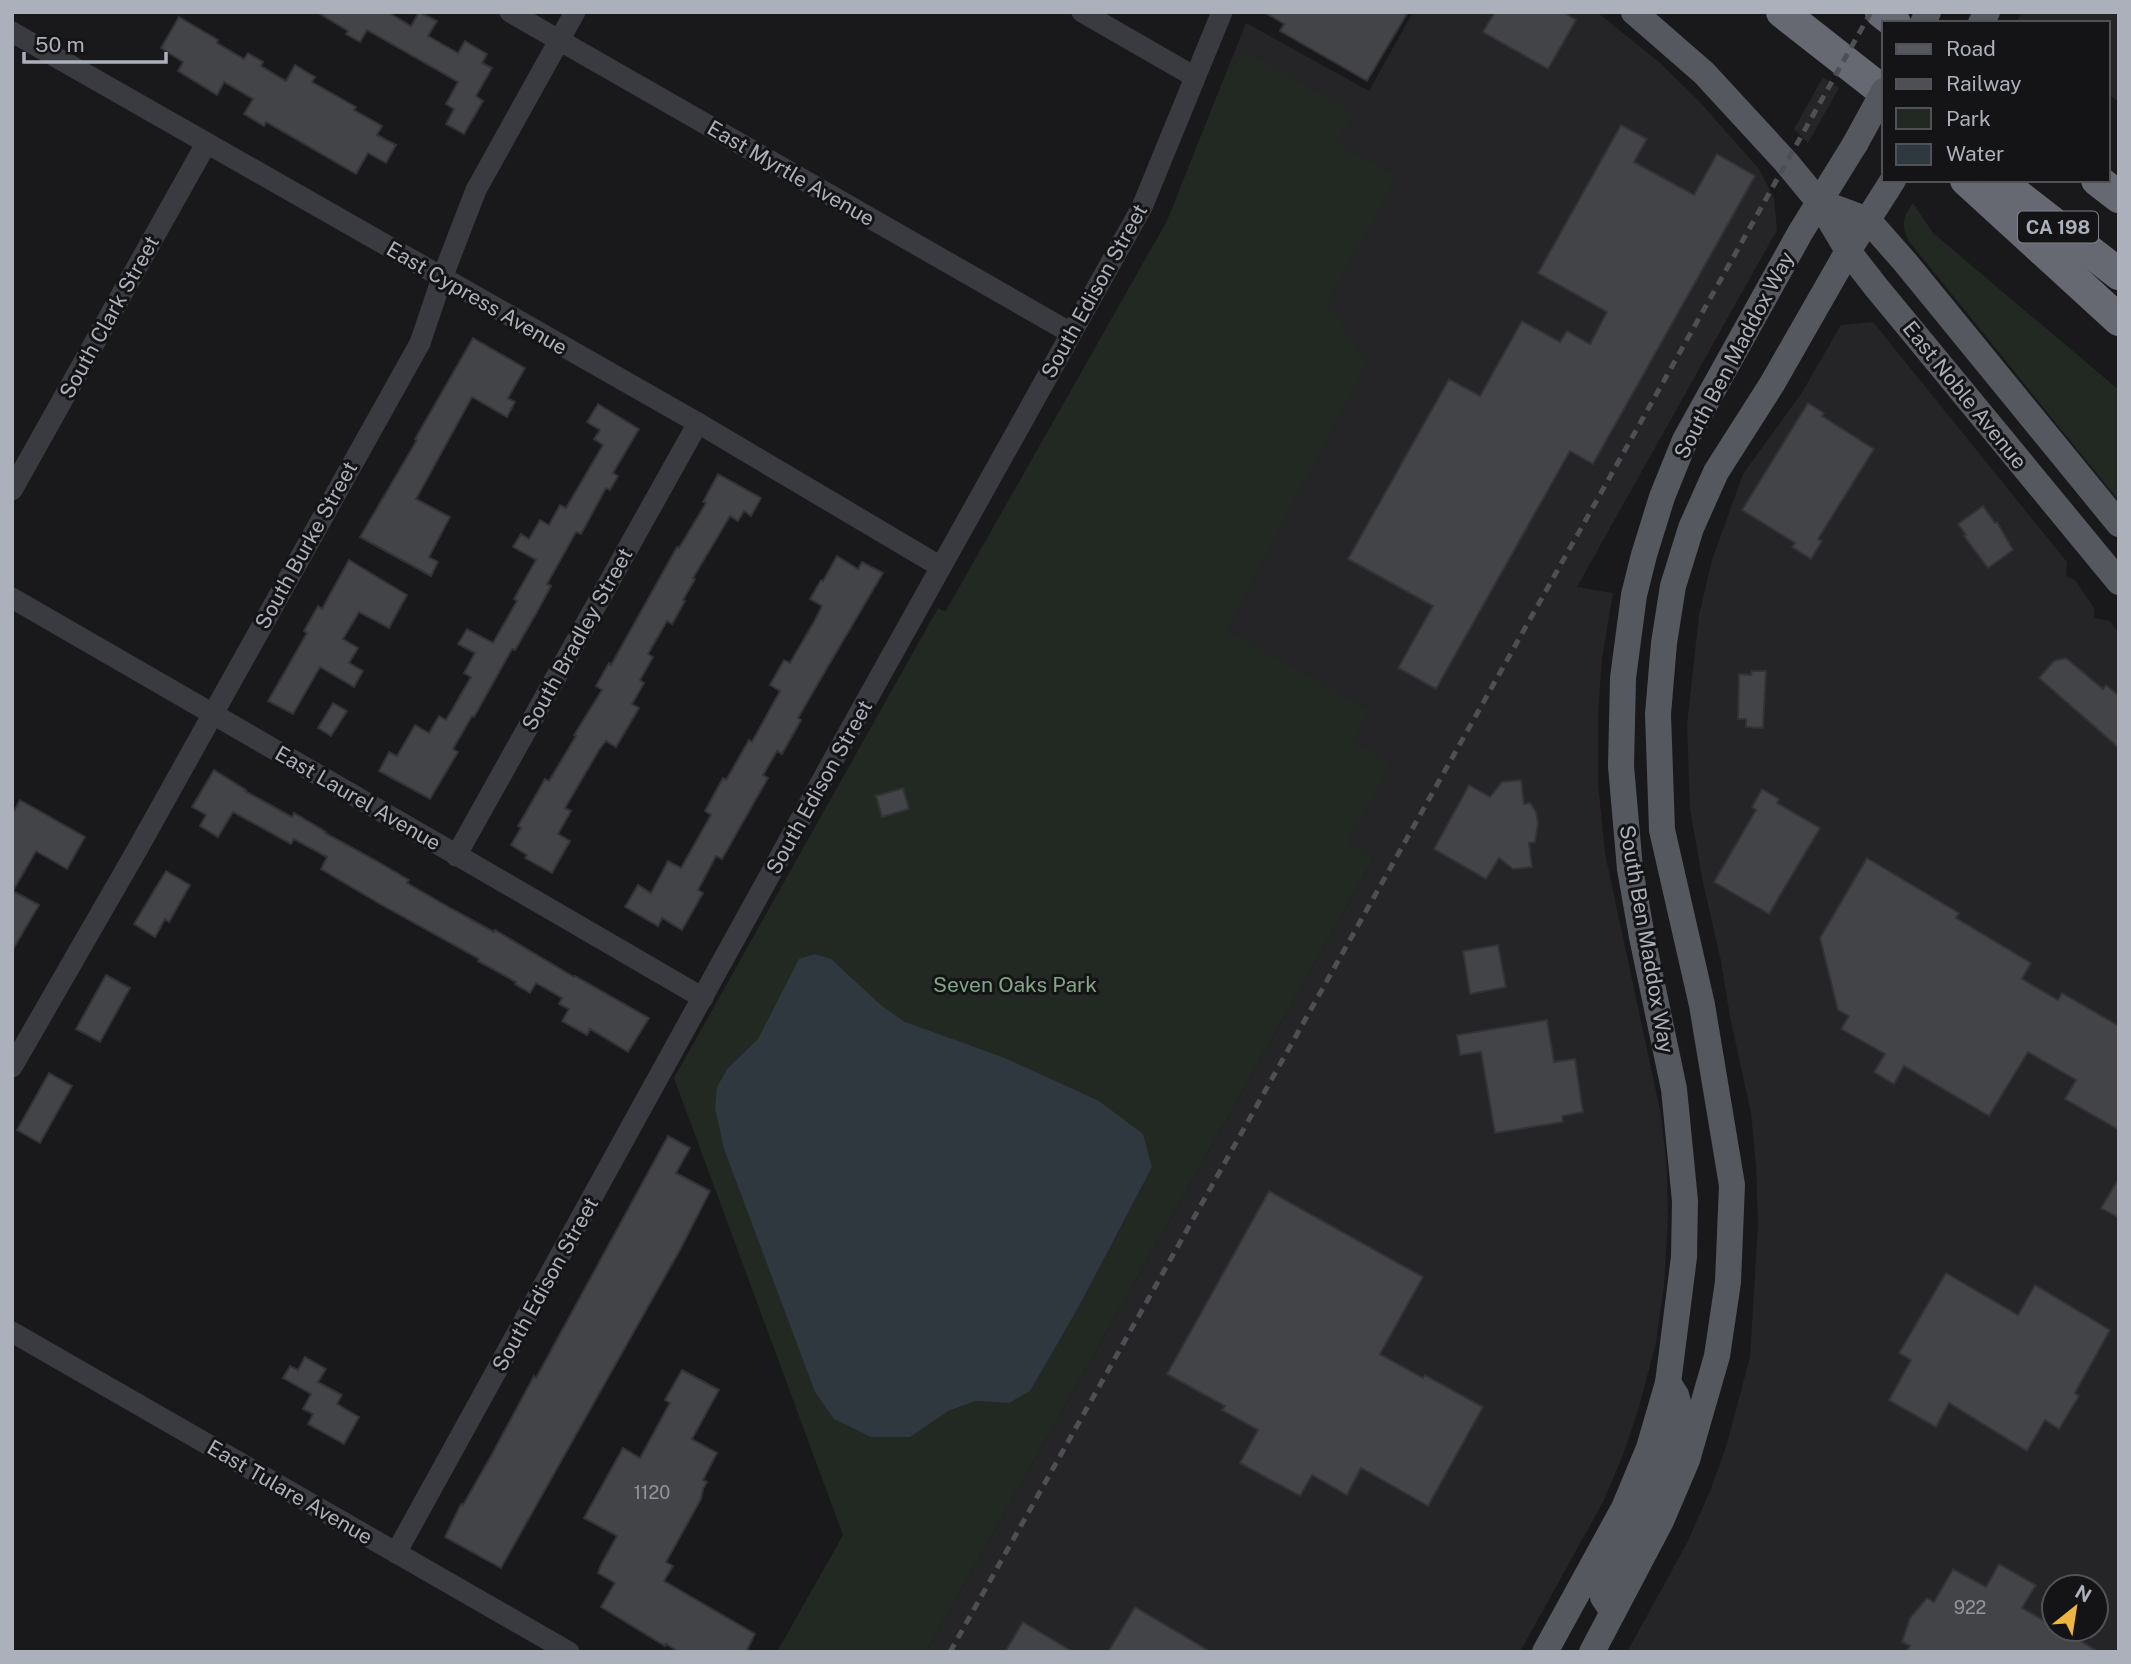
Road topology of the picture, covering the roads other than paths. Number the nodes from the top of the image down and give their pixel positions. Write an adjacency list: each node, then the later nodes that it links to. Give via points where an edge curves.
1 (510, 12): 8 (street, East Myrtle Avenue)
2 (575, 12): 8 (street, South Burke Street)
3 (1082, 12): 10 (street)
4 (1222, 12): 10 (street, South Edison Street)
5 (1634, 12): 20 (main road, East Noble Avenue, via 1704,73)
6 (1782, 12): 9 (highway)
7 (12, 32): 14 (street, East Cypress Avenue)
8 (559, 41): 24 (street, South Burke Street, via 476,190); 26 (street, East Myrtle Avenue)
9 (1853, 67): 11 (highway); 13 (highway)
10 (1195, 77): 26 (street, South Edison Street, via 1142,207)
11 (1882, 89)
12 (1882, 95): 20 (main road, South Ben Maddox Way, bridge)
13 (1882, 98)
14 (206, 144): 24 (street, East Cypress Avenue); 28 (street, South Clark Street)
15 (1892, 182): 21 (main road, South Ben Maddox Way)
16 (1968, 182): 25 (highway)
17 (2001, 182): 23 (highway, CA 198)
18 (2100, 182): 19 (highway, CA 198)
19 (2119, 197)
20 (1819, 202): 21 (main road, East Noble Avenue); 22 (main road, East Noble Avenue); 38 (main road, South Ben Maddox Way, via 1677,459 1644,555 1630,616 1621,766 1630,869 1674,1089 1685,1202 1684,1257)
21 (1868, 220): 22 (main road, South Ben Maddox Way); 29 (main road, East Noble Avenue)
22 (1848, 251): 31 (main road, East Noble Avenue); 40 (main road, South Ben Maddox Way, via 1716,472 1691,528 1673,586 1658,714 1662,830 1702,1005 1732,1185 1728,1282 1717,1356 1687,1460)
23 (2119, 274)
24 (442, 278): 27 (street, East Cypress Avenue); 33 (street, South Burke Street, via 419,343)
25 (2119, 320)
26 (1071, 333): 30 (street, South Edison Street)
27 (698, 423): 30 (street, East Cypress Avenue); 34 (street, South Bradley Street)
28 (12, 490)
29 (2119, 524)
30 (941, 567): 35 (street, South Edison Street)
31 (2119, 582)
32 (12, 598): 33 (street, East Laurel Avenue)
33 (212, 712): 34 (street, East Laurel Avenue); 36 (street, South Burke Street)
34 (456, 856): 35 (street, East Laurel Avenue)
35 (703, 998): 39 (street, South Edison Street)
36 (12, 1067)
37 (12, 1332): 39 (street, East Tulare Avenue)
38 (1668, 1383): 40 (main road, via 1676,1395 1679,1416 1643,1511 1606,1585 1603,1597); 42 (main road, South Ben Maddox Way, via 1649,1448 1624,1508)
39 (396, 1553): 41 (street, East Tulare Avenue)
40 (1613, 1612): 43 (main road, South Ben Maddox Way)
41 (569, 1652)
42 (1545, 1652)
43 (1592, 1652)

